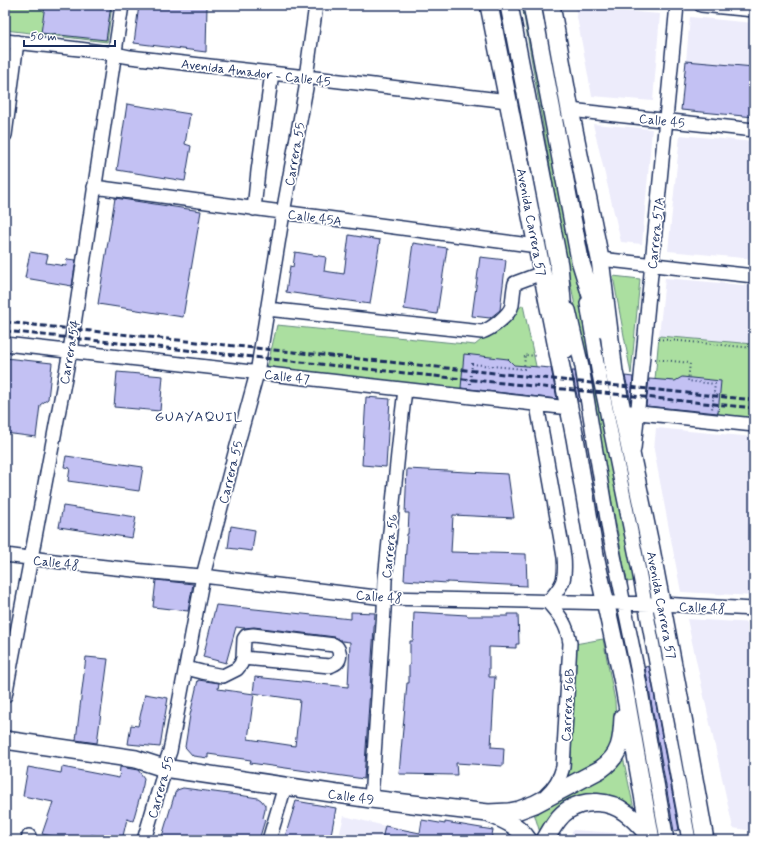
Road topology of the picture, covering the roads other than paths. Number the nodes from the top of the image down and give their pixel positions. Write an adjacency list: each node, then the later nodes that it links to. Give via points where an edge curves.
1 (122, 5): 11 (street, Carrera 54)
2 (316, 5): 13 (street, Carrera 55)
3 (489, 5): 14 (main road, Avenida Carrera 57)
4 (509, 5): 25 (main road, Avenida Carrera 57)
5 (532, 5): 24 (main road, Avenida Carrera 57)
6 (677, 5): 16 (street, Carrera 57A)
7 (701, 5): 9 (street)
8 (553, 8): 15 (main road, Avenida Carrera 57)
9 (754, 10)
10 (11, 41): 11 (street, Avenida Amador - Calle 45); 18 (street)
11 (114, 54): 12 (street, Avenida Amador - Calle 45); 19 (street, Carrera 54)
12 (272, 73): 13 (street, Avenida Amador - Calle 45); 20 (street)
13 (306, 77): 14 (street, Avenida Amador - Calle 45); 21 (street, Carrera 55)
14 (508, 101): 22 (main road, Avenida Carrera 57)
15 (570, 110): 16 (street, Calle 45); 23 (main road, Avenida Carrera 57)
16 (666, 120): 17 (street, Calle 45); 26 (street, Carrera 57A)
17 (754, 130)
18 (5, 135)
19 (94, 187): 20 (street, Calle 45A); 31 (street, Carrera 54)
20 (254, 209): 21 (street, Calle 45A)
21 (283, 213): 22 (street, Calle 45A); 29 (street, Carrera 55)
22 (537, 246): 27 (main road, Avenida Carrera 57)
23 (600, 259): 26 (street); 32 (main road, Avenida Carrera 57)
24 (580, 260): 32 (main road, Avenida Carrera 57); 47 (street, via 598,369)
25 (559, 265): 39 (main road, Avenida Carrera 57); 46 (street, via 582,367)
26 (652, 265): 28 (street); 37 (street, Carrera 57A, via 644,338)
27 (542, 273): 29 (street, via 515,283 510,310 482,332); 36 (main road, Avenida Carrera 57)
28 (754, 276)
29 (267, 308): 33 (street, Carrera 55)
30 (5, 344): 31 (street, Calle 47)
31 (70, 351): 33 (street, Calle 47); 41 (street, Carrera 54)
32 (614, 372): 37 (main road, Avenida Carrera 57)
33 (257, 373): 34 (street, Calle 47); 42 (street, Carrera 55)
34 (405, 390): 35 (street, Calle 47); 43 (street, Carrera 56)
35 (537, 405): 36 (street, Calle 47); 44 (street, via 565,569 561,585)
36 (569, 408): 39 (main road, Avenida Carrera 57)
37 (630, 412): 38 (street); 47 (main road, Avenida Carrera 57, via 632,461)
38 (754, 425)
39 (575, 438): 45 (main road, Avenida Carrera 57)
40 (5, 555): 41 (street, Calle 48)
41 (31, 559): 42 (street, Calle 48); 52 (street, Carrera 54)
42 (204, 576): 43 (street, Calle 48); 50 (street, Carrera 55)
43 (384, 598): 44 (street, Calle 48); 56 (street, Carrera 56)
44 (548, 602): 45 (street, Calle 48); 57 (street, Carrera 56B, via 565,624 570,643 563,767 555,785)
45 (606, 603): 46 (street, Calle 48); 51 (main road, Avenida Carrera 57)
46 (624, 603): 47 (street, Calle 48); 64 (street)
47 (653, 604): 48 (street, Calle 48); 65 (street); 66 (main road, Avenida Carrera 57, via 683,715)
48 (754, 609)
49 (243, 658): 49 (street, via 244,639 253,635 334,645 339,650 339,659 330,666); 50 (street, via 237,669 231,672 225,668)
50 (187, 664): 54 (street, Carrera 55, via 170,751)
51 (624, 688): 57 (main road, Calle 49, via 622,739 615,757 601,769); 59 (main road, Avenida Carrera 57)
52 (5, 696)
53 (5, 740): 54 (main road, Calle 49, via 136,759)
54 (164, 768): 55 (main road, Calle 49); 60 (street, Carrera 55)
55 (285, 786): 56 (main road, Calle 49); 61 (street)
56 (371, 799): 58 (main road, Calle 49)
57 (535, 804): 58 (main road, Calle 49, via 509,812)
58 (488, 813): 62 (main road, via 517,827)
59 (650, 839): 63 (main road, via 637,822 625,812 606,803 592,802 579,804 567,810)
60 (144, 840)
61 (270, 840)
62 (528, 840)
63 (545, 840)
64 (667, 840)
65 (689, 840)
66 (705, 840)

